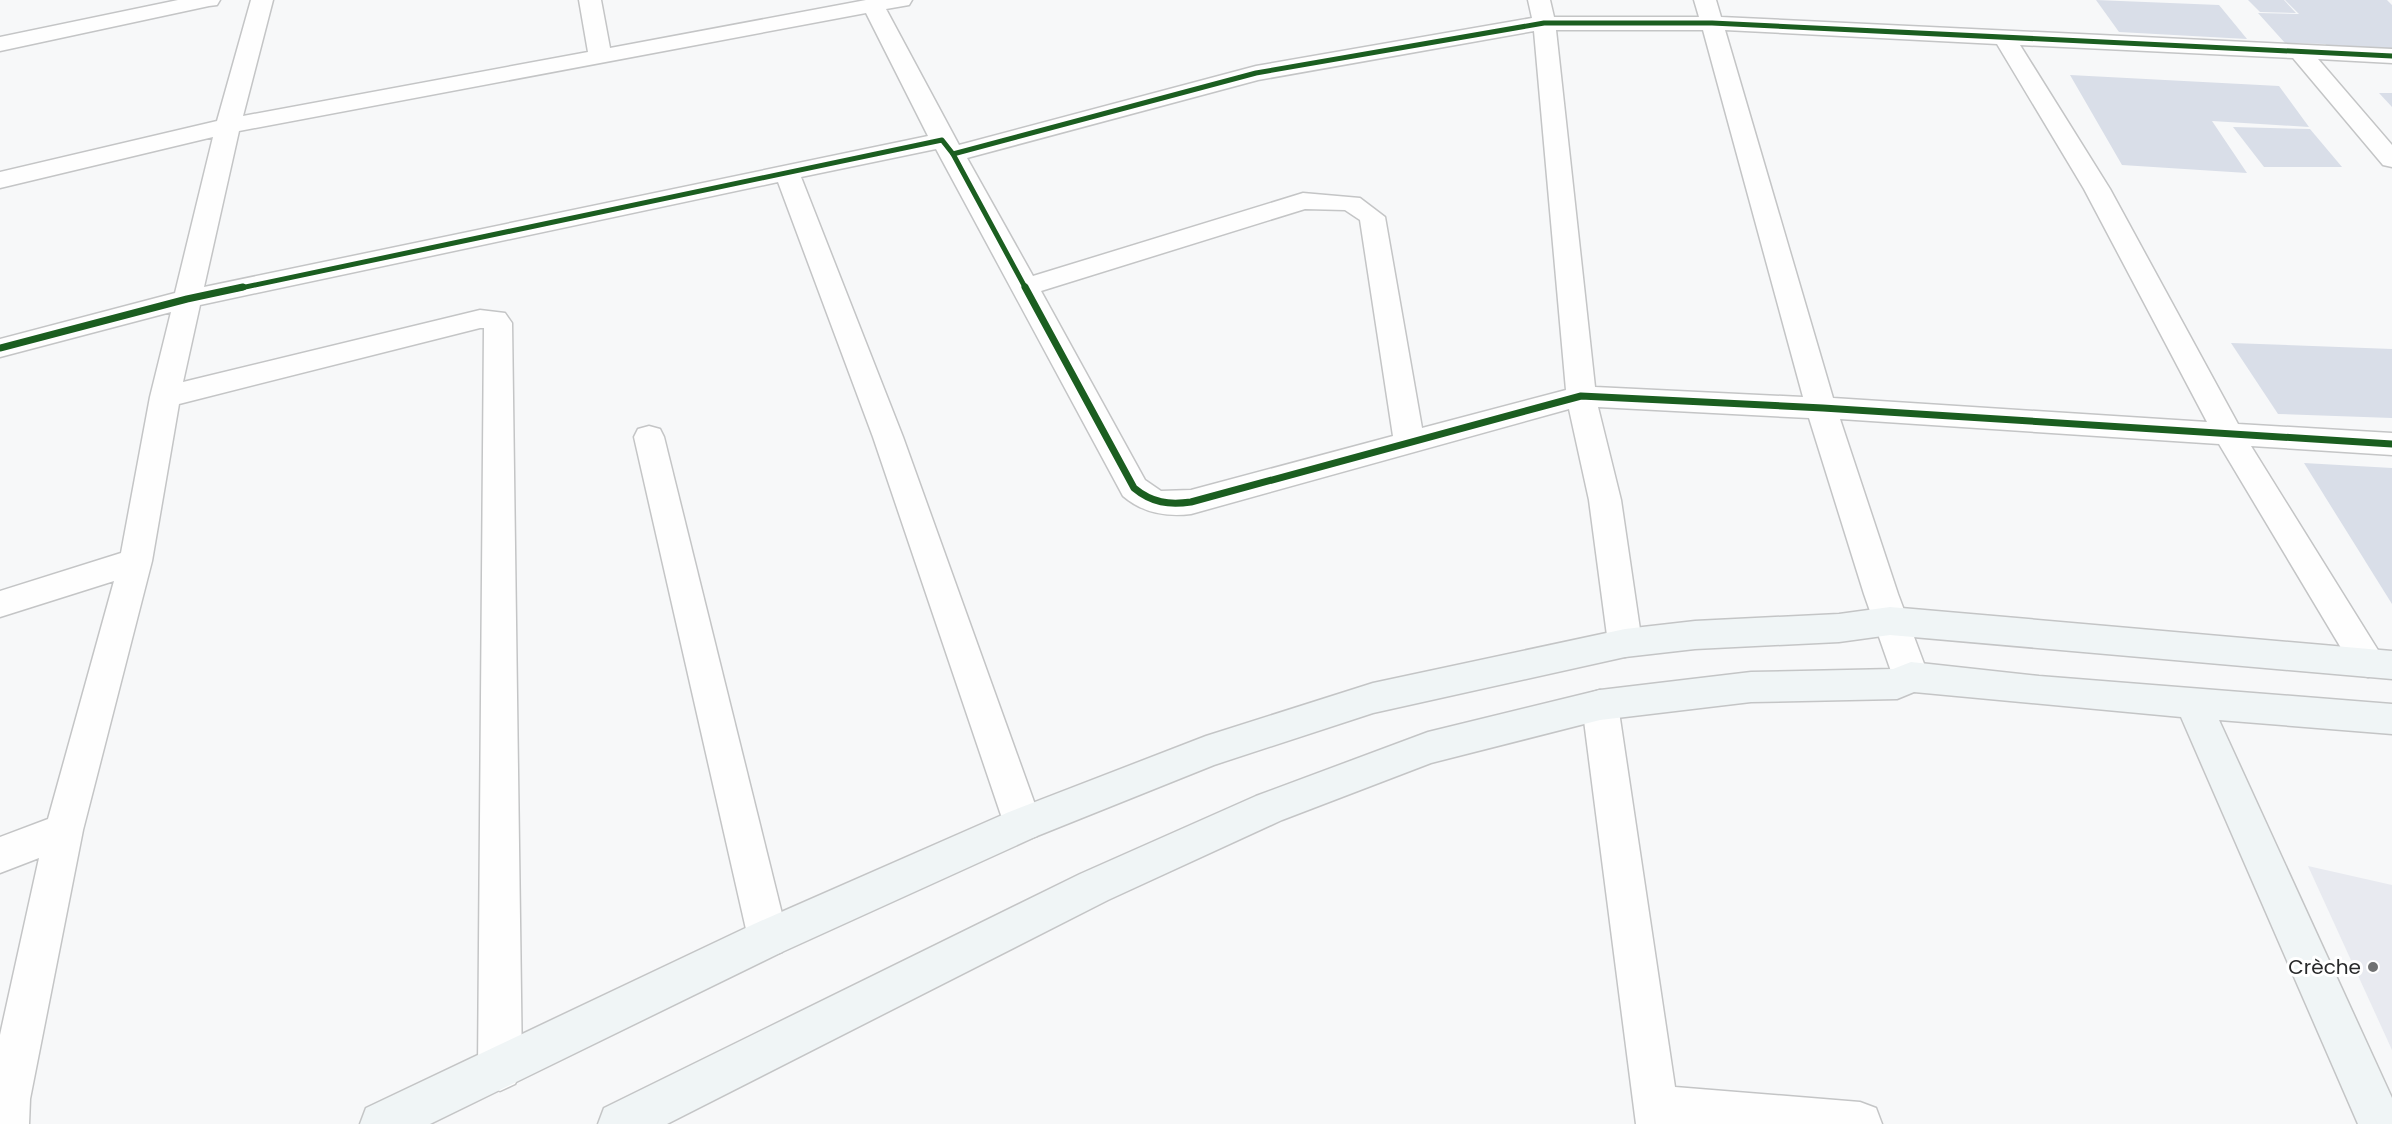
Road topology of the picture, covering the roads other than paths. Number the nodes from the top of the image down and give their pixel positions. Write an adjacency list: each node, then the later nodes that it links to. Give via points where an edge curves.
1 (209, 0): 9 (street)
2 (262, 0): 13 (street)
3 (590, 0): 12 (street)
4 (901, 0): 5 (street)
5 (873, 5): 12 (street); 14 (street)
6 (1542, 11): 7 (street); 14 (street, via 1256,73); 21 (street)
7 (1708, 12): 8 (street); 23 (street)
8 (2005, 38): 10 (street); 24 (street, via 2097,189)
9 (0, 44)
10 (2301, 53): 11 (street); 15 (street)
11 (2392, 56)
12 (600, 57): 13 (street)
13 (228, 126): 17 (street); 19 (street)
14 (947, 147): 16 (street); 18 (street)
15 (2392, 159)
16 (787, 173): 19 (street); 37 (street, via 888,437)
17 (0, 180)
18 (1026, 288): 26 (street, via 1134,488 1148,501 1191,502); 26 (street, via 1303,201 1351,203 1372,217)
19 (187, 299): 20 (street); 22 (street)
20 (0, 348)
21 (1581, 396): 23 (street); 26 (street); 31 (street, via 1605,500)
22 (165, 397): 28 (street); 41 (street, via 480,319 495,319 498,323)
23 (1823, 408): 24 (street); 30 (street)
24 (2229, 435): 27 (street); 32 (street)
25 (649, 437): 40 (street)
26 (1408, 443)
27 (2392, 444)
28 (136, 561): 29 (street); 38 (street)
29 (0, 604)
30 (1890, 621): 31 (main road); 32 (main road); 33 (street)
31 (1625, 643): 37 (main road, via 1373,698 1206,752)
32 (2380, 664)
33 (1911, 677): 34 (main road); 35 (main road, via 1897,684 1751,687)
34 (2193, 703): 36 (main road); 47 (main road)
35 (1600, 705): 42 (street); 45 (main road, via 1428,748 1269,808 1094,887)
36 (2392, 719)
37 (1023, 824): 40 (main road)
38 (64, 830): 39 (street); 43 (street, via 8,1099)
39 (0, 855)
40 (768, 938): 41 (main road)
41 (500, 1069): 44 (main road)
42 (1656, 1115): 46 (street)
43 (7, 1124)
44 (382, 1124)
45 (620, 1124)
46 (1860, 1124)
47 (2381, 1124)

